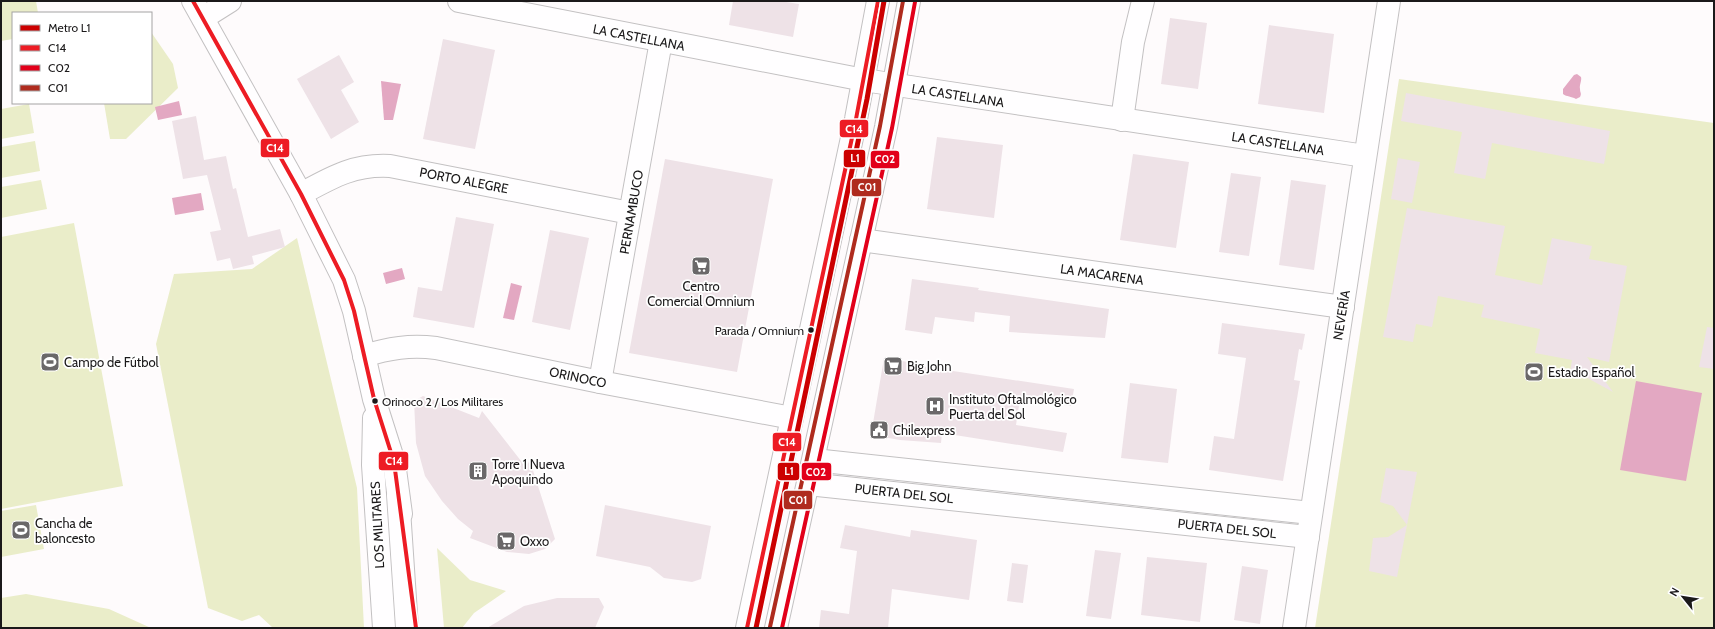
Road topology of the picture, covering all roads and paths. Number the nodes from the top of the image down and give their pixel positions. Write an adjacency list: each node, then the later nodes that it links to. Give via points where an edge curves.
1 (230, 1): 7 (main road)
2 (459, 1): 8 (main road, LA CASTELLANA)
3 (878, 1): 9 (main road)
4 (909, 1): 10 (main road)
5 (1143, 1): 11 (main road, via 1132,42)
6 (1389, 1): 12 (main road, NEVERÍA)
7 (198, 9): 13 (main road, LOS MILITARES)
8 (661, 41): 9 (main road, LA CASTELLANA); 14 (main road, PERNAMBUCO)
9 (864, 80): 10 (main road, LA CASTELLANA); 20 (main road)
10 (894, 85): 11 (main road, LA CASTELLANA); 15 (main road)
11 (1122, 120): 12 (main road, LA CASTELLANA)
12 (1365, 156): 16 (main road, NEVERÍA)
13 (302, 194): 14 (main road, PORTO ALEGRE, via 344,172 366,166 390,166); 17 (main road, LOS MILITARES, via 344,280)
14 (630, 213): 18 (main road, PERNAMBUCO)
15 (861, 240): 16 (main road, LA MACARENA); 21 (main road)
16 (1343, 307): 27 (main road, NEVERÍA)
17 (364, 356): 18 (main road, ORINOCO, via 403,346 419,346); 19 (main road, LOS MILITARES)
18 (600, 382): 20 (main road, ORINOCO)
19 (374, 399): 24 (main road, LOS MILITARES, via 394,462); 30 (main road, LOS MILITARES, via 373,465)
20 (792, 418): 33 (main road)
21 (814, 460): 22 (main road, PUERTA DEL SOL); 23 (main road)
22 (1003, 480): 25 (main road, PUERTA DEL SOL); 26 (main road)
23 (808, 484): 26 (main road, PUERTA DEL SOL); 34 (main road)
24 (398, 495): 31 (main road); 32 (main road, LOS MILITARES)
25 (1150, 496): 27 (main road, PUERTA DEL SOL); 28 (main road)
26 (1000, 504): 28 (main road, PUERTA DEL SOL)
27 (1311, 513): 29 (main road, NEVERÍA)
28 (1146, 519): 29 (main road, PUERTA DEL SOL)
29 (1308, 537): 35 (main road, NEVERÍA)
30 (384, 628)
31 (407, 628)
32 (416, 628)
33 (747, 628)
34 (776, 628)
35 (1294, 628)

